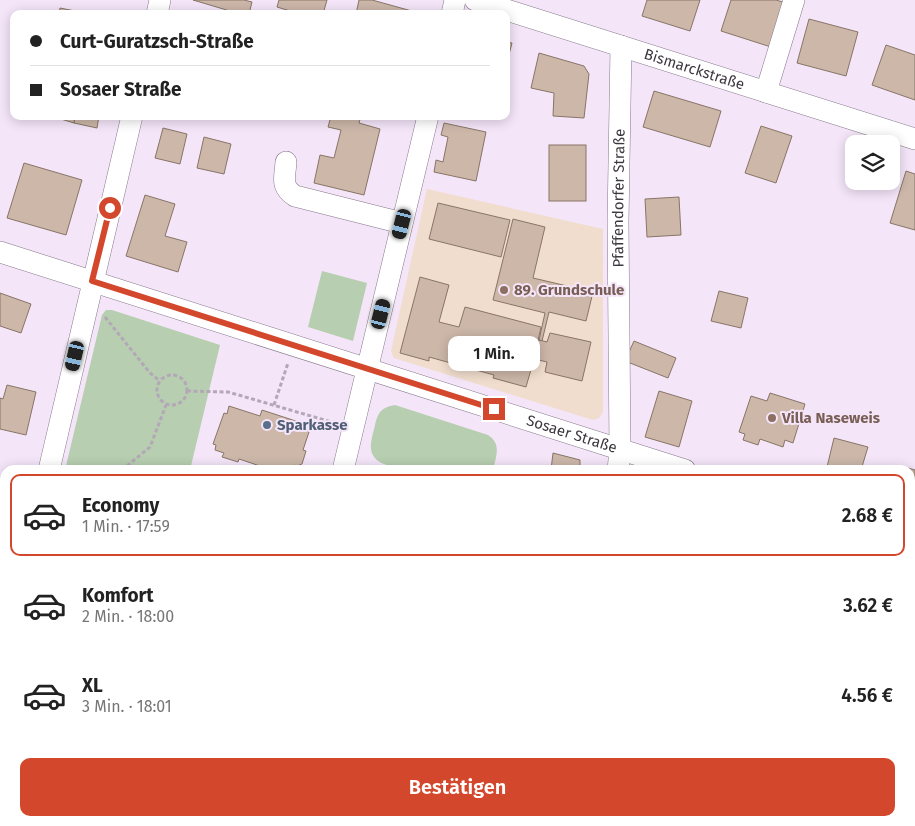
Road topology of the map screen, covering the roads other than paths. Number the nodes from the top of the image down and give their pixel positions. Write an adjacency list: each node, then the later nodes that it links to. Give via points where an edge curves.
1 (475, 0): 3 (street, Bismarckstraße)
2 (794, 0): 6 (street)
3 (507, 10)
4 (510, 11): 5 (street, Bismarckstraße)
5 (621, 46): 6 (street, Bismarckstraße); 15 (street, Pfaffendorfer Straße)
6 (766, 92): 9 (street, Bismarckstraße)
7 (131, 120): 13 (street)
8 (427, 120): 11 (street)
9 (915, 139)
10 (286, 162): 11 (street, via 284,184 295,196)
11 (402, 224): 14 (street)
12 (0, 252): 13 (street, Sosaer Straße)
13 (90, 290): 14 (street, Sosaer Straße); 16 (street)
14 (368, 369): 15 (street, Sosaer Straße); 17 (street)
15 (619, 460): 18 (street, Sosaer Straße)
16 (50, 465)
17 (344, 465)
18 (652, 465)

